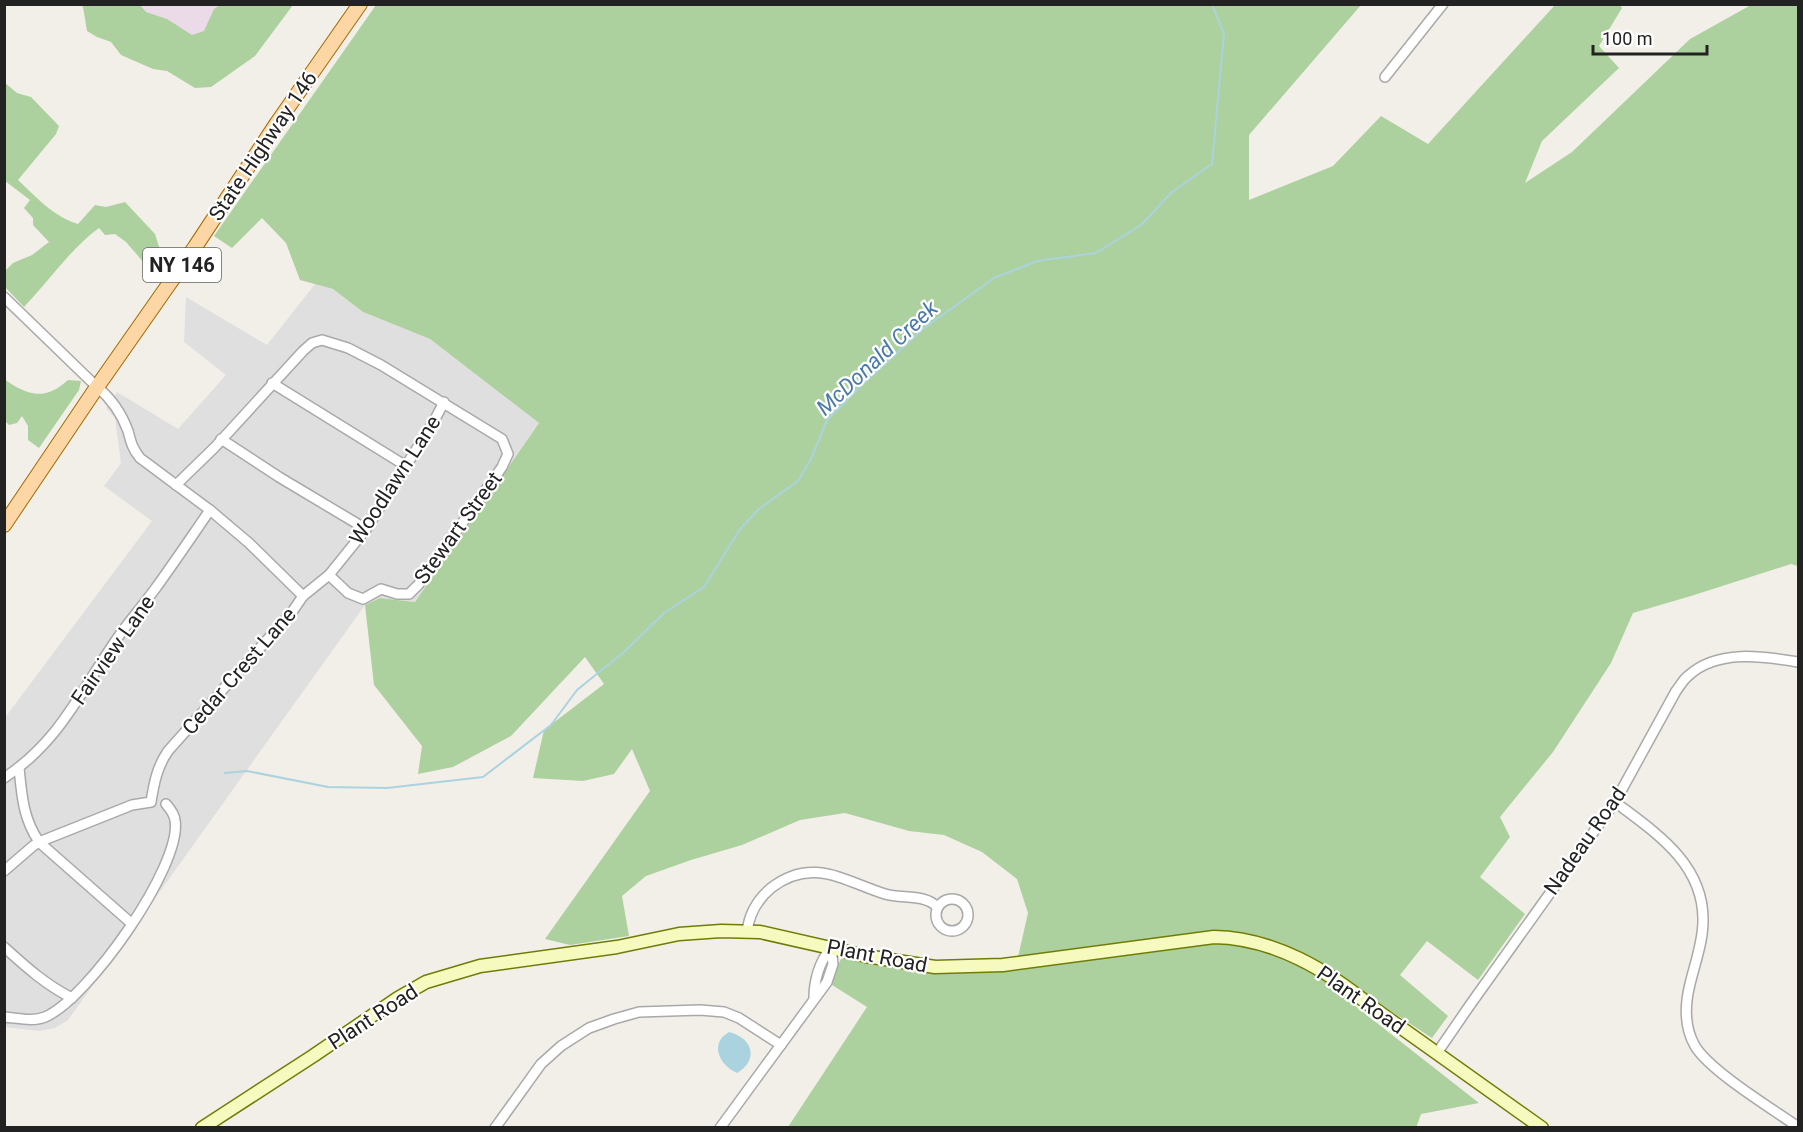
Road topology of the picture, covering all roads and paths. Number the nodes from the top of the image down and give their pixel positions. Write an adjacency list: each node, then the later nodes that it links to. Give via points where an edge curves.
1 (360, 4): 6 (main road, State Highway 146 / NY 146)
2 (1443, 4): 3 (street)
3 (1385, 77)
4 (4, 297): 6 (street, Cedar Crest Lane)
5 (272, 383): 7 (street, Woodlawn Lane, via 312,344 322,340 348,348); 8 (street, Woodlawn Lane); 9 (street)
6 (97, 387): 10 (street, Cedar Crest Lane, via 112,399 131,447); 12 (main road, State Highway 146 / NY 146)
7 (444, 402): 9 (street, Woodlawn Lane); 14 (street, Stewart Street, via 502,439 508,454 502,467 409,594 381,590 363,599 348,593)
8 (221, 439): 10 (street, Woodlawn Lane); 13 (street)
9 (406, 466): 13 (street, Woodlawn Lane)
10 (176, 485): 11 (street, Cedar Crest Lane)
11 (210, 510): 15 (street, Cedar Crest Lane); 17 (street, Fairview Lane, via 120,634 58,729)
12 (4, 525)
13 (366, 529): 14 (street, Woodlawn Lane)
14 (329, 575): 15 (street, Woodlawn Lane)
15 (303, 596): 21 (street, Cedar Crest Lane, via 168,751 155,777 151,802 132,805)
16 (1798, 662): 19 (street, Nadeau Road, via 1724,658 1687,676)
17 (20, 768): 18 (street, Fairview Lane); 21 (street, via 25,815)
18 (4, 778)
19 (1615, 802): 31 (street, Nadeau Road); 32 (street, via 1675,851 1700,893 1702,936 1687,995 1686,1017 1694,1044 1716,1068)
20 (166, 804): 24 (street, via 175,820 170,854)
21 (39, 842): 22 (street, Cedar Crest Lane); 24 (street)
22 (4, 871)
23 (937, 907): 25 (street, via 926,899 885,894 838,876 812,872 780,882 767,892 751,913)
24 (131, 923): 28 (street)
25 (747, 932): 27 (street, Plant Road); 33 (street, Plant Road, via 679,934 480,966 426,982)
26 (4, 947): 28 (street, via 44,982)
27 (831, 947): 30 (street, via 822,958 814,982 814,998); 31 (street, Plant Road, via 935,967 1003,965 1196,939 1234,938 1274,947 1313,966)
28 (72, 998): 29 (street, via 46,1017)
29 (4, 1017)
30 (781, 1045): 34 (street, via 724,1012 639,1012 614,1019 580,1034 541,1064); 35 (street)
31 (1437, 1053): 36 (street, Plant Road)
32 (1798, 1127)
33 (202, 1128)
34 (495, 1128)
35 (720, 1128)
36 (1542, 1128)

